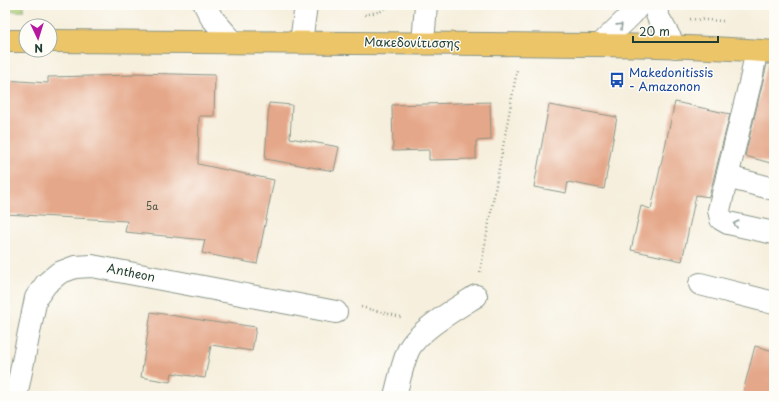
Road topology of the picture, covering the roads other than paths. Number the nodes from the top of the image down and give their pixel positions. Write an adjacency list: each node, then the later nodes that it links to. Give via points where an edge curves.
1 (205, 5): 9 (street, via 211,17)
2 (306, 5): 10 (street)
3 (426, 5): 11 (street)
4 (639, 5): 12 (street, one-way to 4)
5 (654, 5): 13 (street)
6 (5, 41): 7 (main road)
7 (18, 41)
8 (58, 41): 9 (main road, Μακεδονίτισσης)
9 (233, 42): 10 (main road, Μακεδονίτισσης)
10 (301, 42): 11 (main road, Μακεδονίτισσης)
11 (423, 43): 12 (main road, Μακεδονίτισσης)
12 (600, 45): 13 (main road, Μακεδονίτισσης)
13 (675, 47): 14 (main road, Μακεδονίτισσης)
14 (765, 51): 15 (street, via 752,75)
15 (727, 177): 16 (street); 17 (street, one-way to 15, via 728,223 721,219 719,210)
16 (774, 189)
17 (774, 233)
18 (700, 284): 20 (street)
19 (476, 296): 23 (street, via 422,334 409,350)
20 (774, 303)
21 (336, 312): 22 (street, Antheon, via 92,266 75,267 59,273 46,284 36,298)
22 (16, 396)
23 (395, 396)

